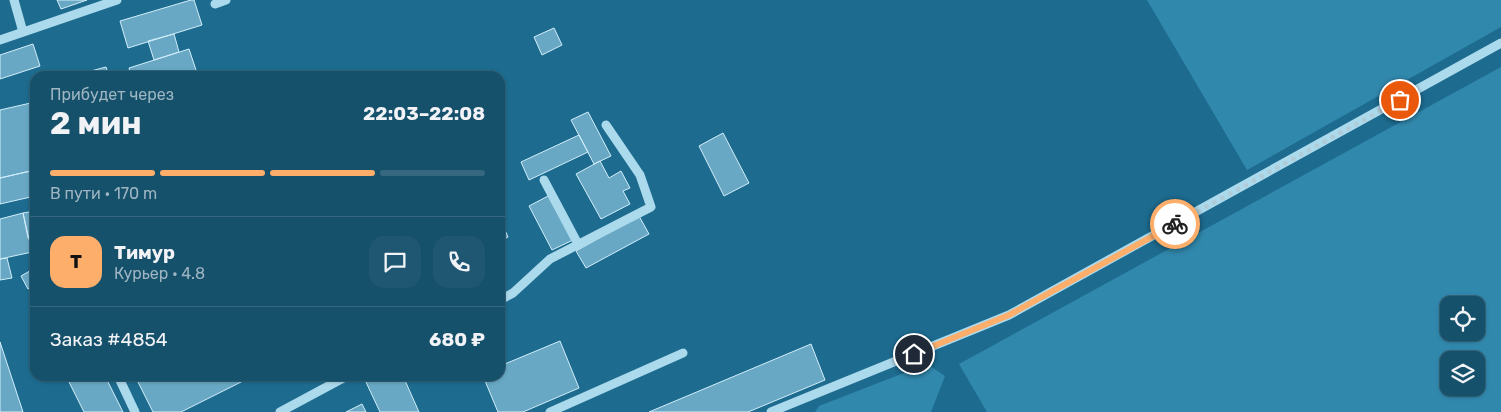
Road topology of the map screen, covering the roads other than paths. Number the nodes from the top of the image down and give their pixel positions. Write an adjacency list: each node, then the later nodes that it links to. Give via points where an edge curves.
1 (14, 0): 5 (street)
2 (117, 0): 5 (street)
3 (226, 0): 4 (street)
4 (215, 4)
5 (23, 32): 6 (street)
6 (0, 40)
7 (1501, 43): 18 (street, via 1009,315)
8 (606, 125): 10 (street, via 640,175 651,207)
9 (544, 180): 10 (street)
10 (578, 244): 11 (street, via 550,259)
11 (505, 298)
12 (683, 352): 17 (street)
13 (120, 381): 15 (street)
14 (338, 381): 16 (street)
15 (135, 412)
16 (280, 412)
17 (550, 412)
18 (771, 412)

